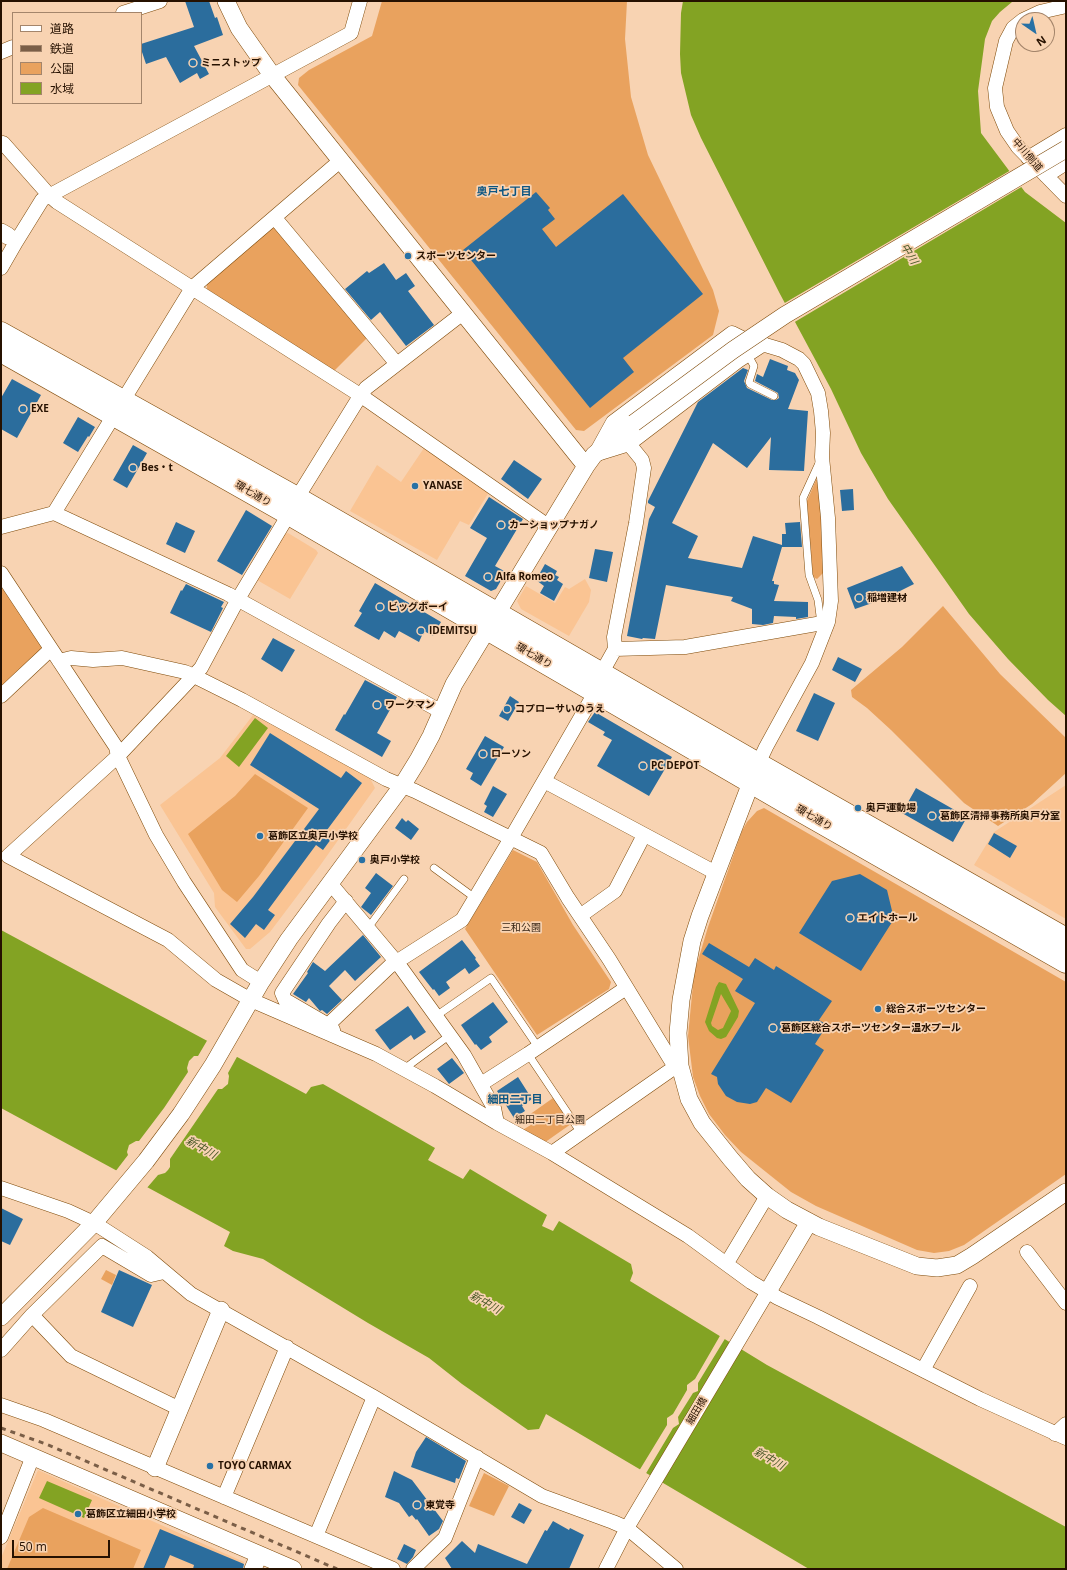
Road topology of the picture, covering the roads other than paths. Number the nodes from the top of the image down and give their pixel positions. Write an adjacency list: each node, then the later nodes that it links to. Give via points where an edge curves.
1 (160, 1): 5 (street)
2 (226, 1): 10 (street, via 239,28)
3 (360, 1): 10 (street, via 351,33)
4 (1066, 6): 6 (street, 中川側道)
5 (126, 12)
6 (1040, 12)
7 (1015, 26): 14 (street, 中川側道, via 1006,41 995,88 997,107 1008,131)
8 (12, 47): 9 (street)
9 (1, 52)
10 (272, 75): 15 (street); 18 (street)
11 (1066, 135): 14 (street)
12 (2, 142): 18 (street)
13 (1066, 149): 35 (street, bridge, via 785,315 634,423)
14 (1028, 158): 17 (street, 中川側道)
15 (340, 161): 20 (street); 24 (street)
16 (1066, 163): 17 (street)
17 (1046, 176): 19 (street, 中川側道)
18 (49, 195): 21 (street); 23 (street)
19 (1066, 196)
20 (275, 218): 23 (street); 29 (street)
21 (8, 237): 22 (street)
22 (1, 268)
23 (192, 288): 30 (street); 32 (street)
24 (463, 313): 29 (street); 35 (street)
25 (1, 333): 32 (main road, 環七通り)
26 (764, 344): 28 (street); 34 (street, via 782,350 804,364 818,393 823,433); 35 (street, via 732,333 613,422)
27 (1, 351): 32 (main road, 環七通り)
28 (748, 355): 31 (lane, via 754,366 750,384); 33 (street)
29 (397, 364): 30 (street)
30 (360, 395): 36 (street); 38 (street)
31 (774, 396)
32 (118, 408): 36 (main road, 環七通り); 37 (street)
33 (629, 444): 35 (street); 45 (street, via 642,460 644,468 614,637)
34 (822, 457): 43 (street, via 831,571 831,601); 43 (lane, via 803,498 809,575)
35 (590, 460): 38 (street)
36 (293, 506): 41 (street); 42 (main road, 環七通り)
37 (54, 513): 39 (street); 41 (street)
38 (548, 526): 42 (street)
39 (1, 527)
40 (1, 573): 44 (street)
41 (238, 600): 47 (street, via 201,668); 50 (street)
42 (492, 621): 48 (main road, 環七通り); 50 (street, via 454,684)
43 (825, 623): 45 (street, via 685,647); 52 (street, via 822,642 766,747)
44 (51, 649): 46 (street); 49 (street)
45 (615, 649): 48 (street)
46 (60, 661): 47 (street, via 71,658 122,658); 51 (street, via 116,746)
47 (194, 676): 51 (street); 54 (street)
48 (598, 682): 52 (main road, 環七通り); 53 (street)
49 (1, 696)
50 (442, 712): 54 (street)
51 (118, 756): 57 (street); 69 (street, via 156,835 184,882 242,970)
52 (755, 773): 59 (street); 66 (main road, 環七通り); 68 (main road, 環七通り)
53 (544, 781): 55 (street); 56 (street)
54 (402, 786): 56 (street); 61 (street)
55 (644, 835): 59 (street); 64 (street, via 615,891)
56 (511, 838): 62 (street); 64 (street, via 541,853)
57 (4, 854): 71 (street, via 168,940 216,980)
58 (434, 868): 62 (lane)
59 (716, 873): 76 (street, via 700,916 687,966 681,1000)
60 (404, 879): 65 (lane)
61 (330, 883): 63 (street); 69 (street)
62 (475, 898): 67 (street, via 462,920)
63 (346, 901): 65 (street); 73 (street, via 282,993 285,1000)
64 (580, 916): 70 (street)
65 (368, 928): 67 (street)
66 (1066, 939)
67 (396, 962): 72 (street); 73 (street)
68 (1066, 962)
69 (261, 982): 71 (street)
70 (626, 988): 75 (street); 76 (street)
71 (251, 1000): 73 (street); 86 (street, via 213,1066 181,1114)
72 (436, 1016): 74 (street); 75 (lane, via 491,978)
73 (332, 1030): 77 (street)
74 (450, 1035): 77 (lane); 78 (street)
75 (533, 1051): 78 (street); 80 (lane)
76 (677, 1066): 80 (street); 84 (street, via 689,1099 702,1123 730,1158)
77 (404, 1069): 79 (street)
78 (481, 1084): 79 (street, via 494,1108)
79 (497, 1124): 81 (street)
80 (581, 1132): 81 (street)
81 (552, 1153): 88 (street, via 688,1236)
82 (1, 1188): 86 (street, via 68,1211)
83 (1066, 1192): 85 (street, via 972,1256 946,1268 927,1268 906,1263)
84 (767, 1196): 85 (street); 88 (street)
85 (809, 1222): 91 (street)
86 (94, 1223): 89 (street, via 147,1257); 95 (street)
87 (1027, 1252): 92 (street)
88 (727, 1263): 91 (street)
89 (164, 1272): 93 (street, via 191,1294); 94 (street, via 151,1274 102,1246)
90 (970, 1286): 98 (street)
91 (767, 1293): 98 (street); 109 (street, 細田橋)
92 (1066, 1303)
93 (221, 1310): 96 (street); 101 (street)
94 (32, 1315): 97 (street); 101 (street, via 71,1356)
95 (1, 1317)
96 (287, 1347): 99 (street); 108 (street)
97 (1, 1350)
98 (923, 1370): 103 (street)
99 (374, 1397): 106 (street); 110 (street)
100 (1, 1405): 107 (street, via 44,1420)
101 (180, 1409): 107 (street)
102 (1066, 1424): 103 (street)
103 (1060, 1436)
104 (1, 1443): 105 (street)
105 (33, 1456): 111 (street); 112 (street)
106 (477, 1457): 109 (street, via 542,1496); 115 (street, via 445,1538)
107 (155, 1468): 108 (street)
108 (224, 1497): 110 (street)
109 (627, 1528): 116 (street, 細田橋); 117 (street)
110 (316, 1536): 114 (street)
111 (1, 1537)
112 (256, 1562): 113 (street)
113 (293, 1569)
114 (393, 1569)
115 (413, 1569)
116 (606, 1569)
117 (676, 1569)

